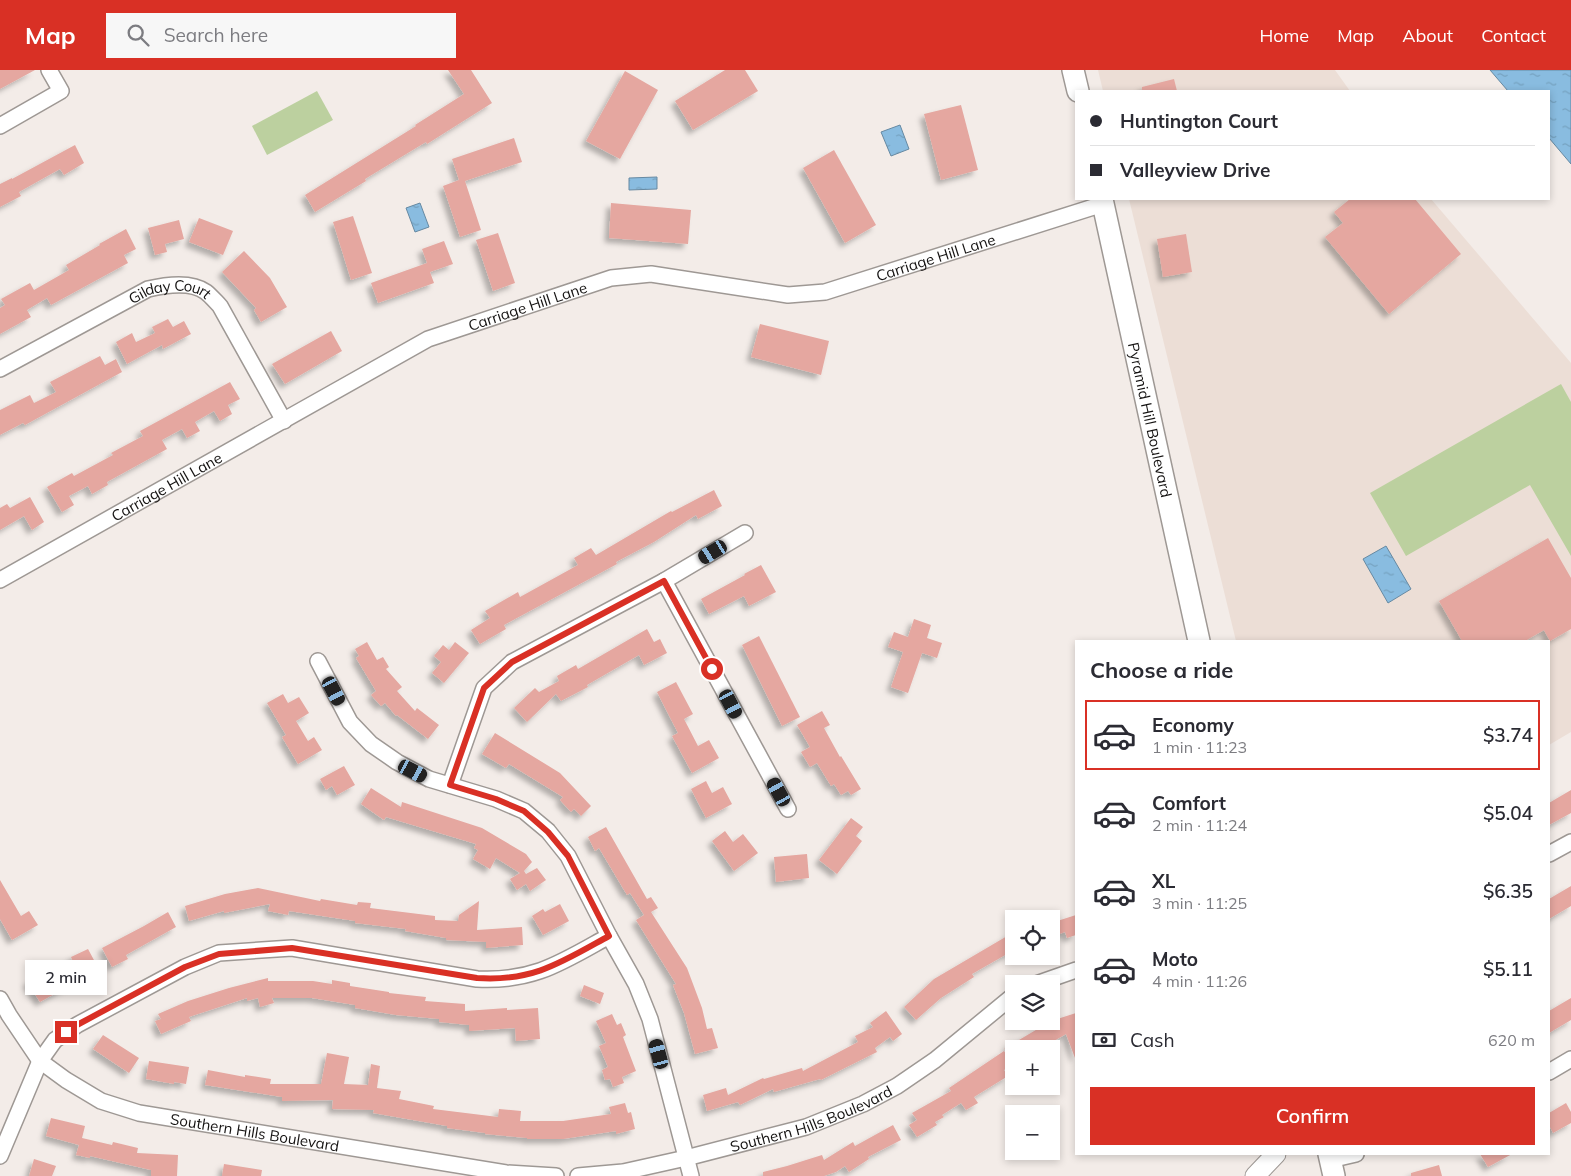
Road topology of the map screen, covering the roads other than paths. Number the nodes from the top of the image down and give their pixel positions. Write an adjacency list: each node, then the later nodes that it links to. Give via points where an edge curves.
1 (50, 70): 4 (street, via 61,91)
2 (1073, 70): 3 (main road)
3 (1078, 90)
4 (0, 126)
5 (1102, 201): 7 (street, Carriage Hill Lane, via 825,292 788,295 651,274 612,278 428,339); 11 (main road, Pyramid Hill Boulevard)
6 (0, 370): 7 (street, Gilday Court, via 148,289 185,285 205,291 220,306)
7 (284, 421): 9 (street, Carriage Hill Lane)
8 (745, 533): 10 (street)
9 (0, 580)
10 (664, 581): 13 (street, via 512,662 484,688); 14 (street)
11 (1199, 640)
12 (318, 661): 13 (street, via 350,722 371,744 429,780)
13 (450, 785): 17 (street, via 524,811 548,832 568,856)
14 (788, 809)
15 (1571, 842): 16 (street)
16 (1550, 853)
17 (609, 936): 23 (street, via 540,972 495,980 292,948 219,954 185,967 77,1025 55,1040); 28 (street, via 636,984 650,1019)
18 (1075, 970): 19 (street)
19 (1060, 976)
20 (0, 999): 23 (street, Southern Hills Boulevard)
21 (1005, 1002): 28 (street, Southern Hills Boulevard, via 935,1060 863,1104 806,1127)
22 (1571, 1058): 24 (street)
23 (40, 1061): 27 (street); 30 (street, Southern Hills Boulevard, via 101,1101 139,1113 506,1173)
24 (1550, 1071)
25 (1275, 1155): 33 (street)
26 (1353, 1155): 29 (street)
27 (0, 1156)
28 (686, 1158): 31 (street, Southern Hills Boulevard, via 623,1172); 32 (street)
29 (1331, 1163)
30 (556, 1176)
31 (578, 1176)
32 (690, 1176)
33 (1255, 1176)

